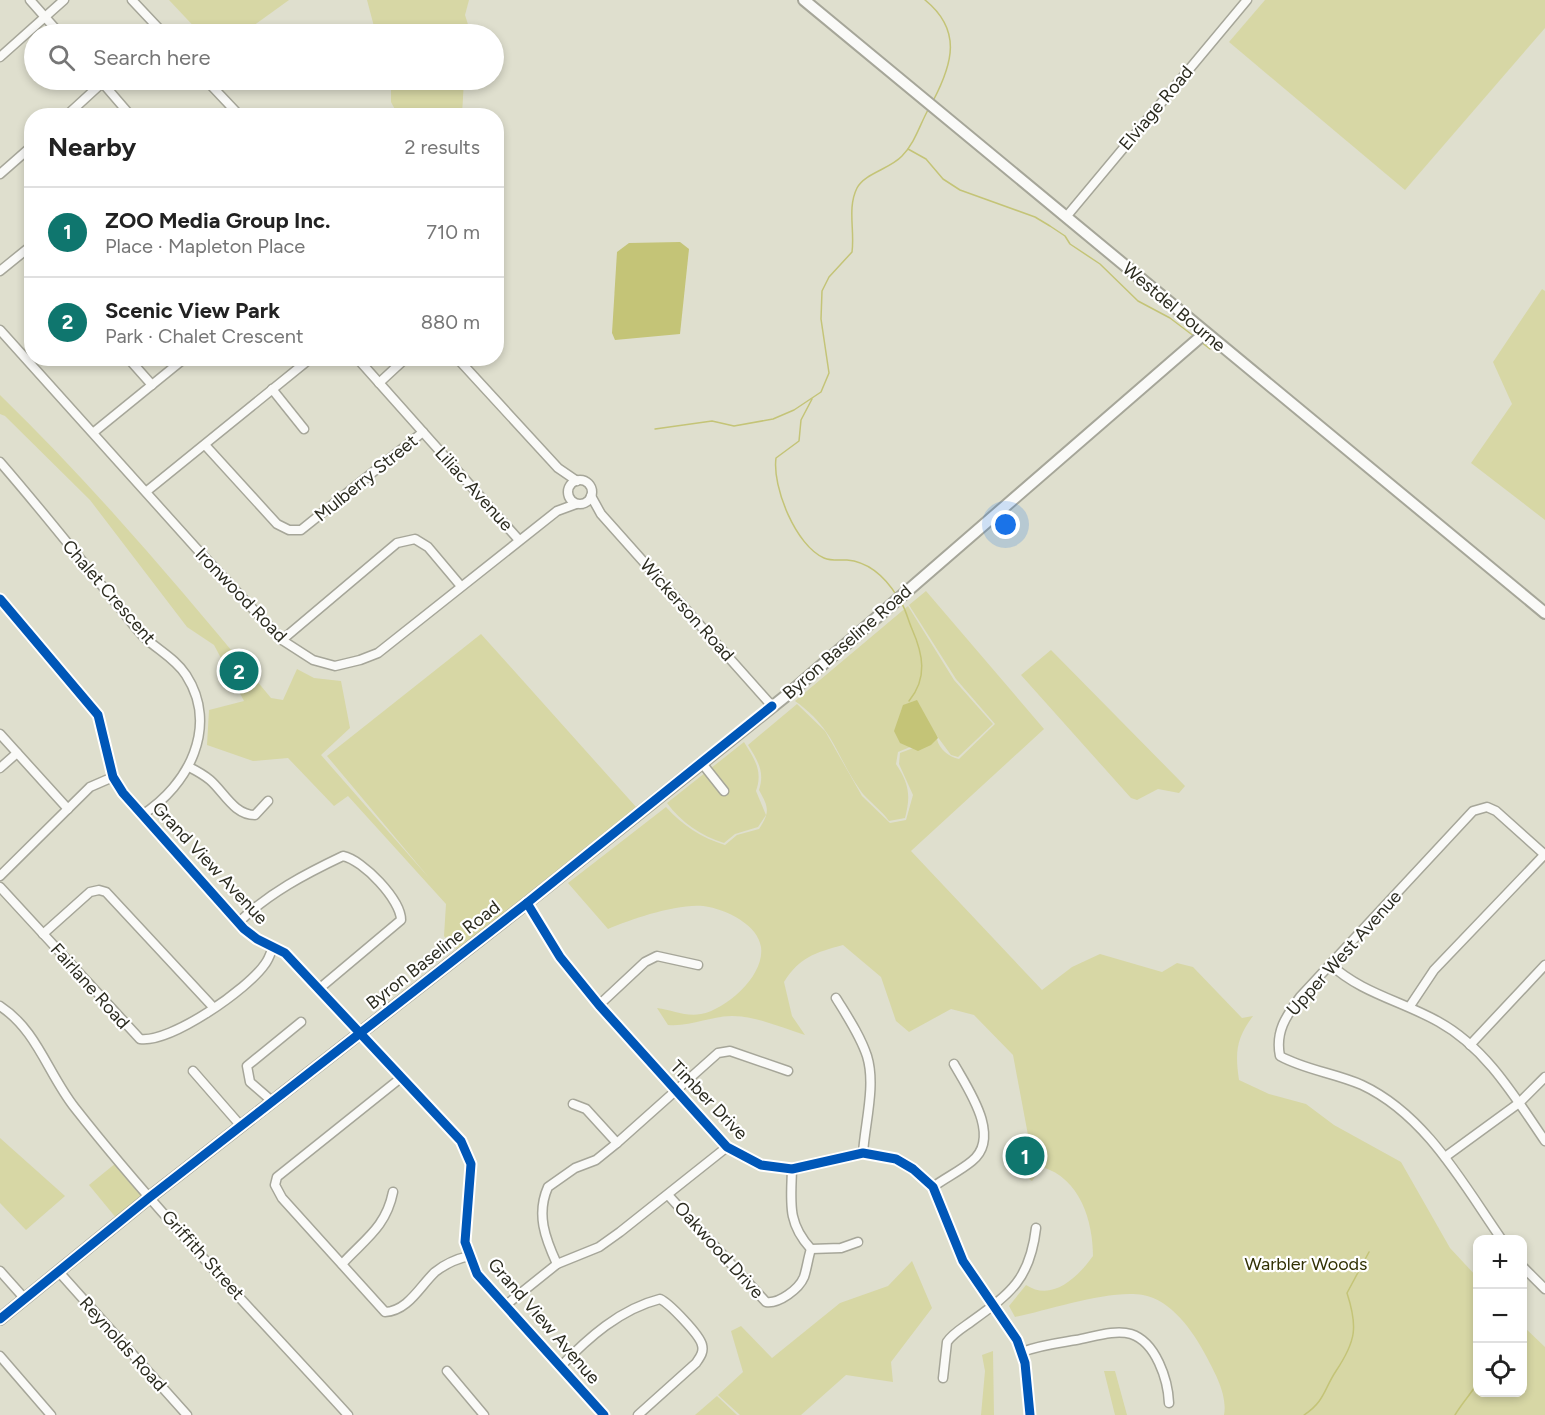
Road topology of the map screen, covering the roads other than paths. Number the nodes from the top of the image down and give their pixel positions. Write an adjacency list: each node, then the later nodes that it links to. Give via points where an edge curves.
1 (30, 0): 6 (street)
2 (64, 0): 6 (street)
3 (132, 0): 9 (street)
4 (804, 0): 20 (main road, Westdel Bourne)
5 (1247, 0): 20 (street, Elviage Road)
6 (45, 17): 7 (street); 8 (street)
7 (37, 24)
8 (51, 24)
9 (155, 24)
10 (24, 36): 11 (street)
11 (0, 57)
12 (92, 90): 15 (street)
13 (109, 90): 16 (street)
14 (215, 90): 17 (street)
15 (74, 108)
16 (124, 108)
17 (232, 108)
18 (24, 153): 19 (street)
19 (0, 174)
20 (1066, 217): 24 (main road, Westdel Bourne)
21 (24, 253): 22 (street)
22 (0, 271)
23 (0, 330): 25 (street, Ironwood Road)
24 (1204, 333): 52 (main road, Westdel Bourne); 54 (main road, Byron Baseline Road)
25 (24, 356)
26 (33, 366): 37 (street, Ironwood Road)
27 (135, 366): 34 (street)
28 (175, 366): 34 (street)
29 (301, 366): 35 (street)
30 (364, 366): 33 (street, Liliac Avenue)
31 (397, 366): 33 (street)
32 (464, 366): 41 (street)
33 (379, 383): 38 (street, Liliac Avenue)
34 (152, 385): 37 (street)
35 (272, 389): 36 (street); 39 (street)
36 (304, 429)
37 (94, 432): 43 (street, Ironwood Road)
38 (423, 432): 39 (street, Mulberry Street, via 301,530 277,524); 49 (street, Liliac Avenue)
39 (205, 445): 43 (street)
40 (0, 462): 58 (street, Chalet Crescent, via 142,634 186,675 196,695 201,724 198,746)
41 (558, 468): 42 (street); 44 (street)
42 (577, 481): 44 (street, Ironwood Road); 45 (street, Wickerson Road, via 588,484)
43 (147, 491): 53 (street, Ironwood Road)
44 (568, 492): 46 (street, Wickerson Road); 47 (street, Ironwood Road)
45 (591, 495): 46 (street); 48 (street, Wickerson Road)
46 (580, 504): 47 (street, Ironwood Road); 48 (street, Wickerson Road)
47 (557, 511): 49 (street, Ironwood Road)
48 (601, 514): 54 (street, Wickerson Road)
49 (519, 540): 50 (street, Ironwood Road)
50 (460, 585): 53 (street, Ironwood Road, via 378,653 360,660 335,666 313,660); 53 (street, via 428,547 415,539 397,543)
51 (0, 599): 60 (street, Grand View Avenue, via 98,715)
52 (1545, 613)
53 (282, 640)
54 (772, 706): 57 (main road, Byron Baseline Road)
55 (0, 734): 56 (street)
56 (17, 753): 59 (street); 63 (street)
57 (701, 762): 61 (street); 68 (main road, Byron Baseline Road)
58 (189, 767): 62 (street, via 212,782 247,815 255,815); 64 (street, Chalet Crescent, via 173,788)
59 (0, 768)
60 (113, 777): 63 (street, via 90,787); 64 (street, Grand View Avenue)
61 (724, 791)
62 (268, 801)
63 (68, 809): 66 (street)
64 (142, 815): 69 (street, Grand View Avenue)
65 (1545, 854): 72 (street, Upper West Avenue, via 1496,811 1487,807 1473,811); 79 (street, via 1434,970)
66 (0, 876)
67 (0, 887): 70 (street, Fairlane Road)
68 (527, 903): 77 (street, Timber Drive, via 560,957); 82 (main road, Byron Baseline Road)
69 (239, 922): 71 (street, Grand View Avenue, via 257,939); 75 (street, via 274,893 343,856 360,862 398,905 401,920)
70 (43, 934): 80 (street, Fairlane Road, via 140,1039 162,1038); 80 (street, via 90,892 106,892)
71 (273, 947): 75 (street, Grand View Avenue, via 285,952); 80 (street, Fairlane Road, via 258,972)
72 (1329, 964): 79 (street, via 1347,980); 98 (street, Upper West Avenue, via 1285,1017 1277,1041 1280,1056 1362,1085 1402,1110)
73 (698, 965): 77 (street, via 657,956 645,962)
74 (1545, 965): 83 (street)
75 (320, 988): 82 (street, Grand View Avenue)
76 (836, 998): 97 (street, via 867,1058 870,1082)
77 (599, 1005): 89 (street, Timber Drive)
78 (0, 1006): 103 (street, Griffith Street, via 25,1028 73,1106)
79 (1410, 1006): 83 (street, via 1442,1023)
80 (213, 1007)
81 (301, 1022): 90 (street, via 247,1066 250,1082)
82 (360, 1032): 87 (street, Grand View Avenue); 90 (main road, Byron Baseline Road)
83 (1470, 1045): 91 (street)
84 (954, 1064): 100 (street, via 982,1121 985,1136 982,1150 972,1161)
85 (193, 1071): 93 (street)
86 (788, 1071): 89 (street, via 730,1052 718,1053)
87 (402, 1077): 108 (street, Grand View Avenue, via 450,1128 467,1153 471,1164 465,1242); 109 (street, via 277,1178 275,1185 282,1198)
88 (1545, 1077): 91 (street)
89 (676, 1091): 95 (street); 96 (street, Timber Drive)
90 (273, 1102): 93 (main road, Byron Baseline Road)
91 (1519, 1103): 94 (street); 98 (street)
92 (573, 1104): 95 (street, via 586,1109)
93 (241, 1126): 103 (main road, Byron Baseline Road)
94 (1545, 1141)
95 (617, 1143): 110 (street, via 596,1160 575,1168 548,1187 541,1218)
96 (727, 1147): 99 (street, Timber Drive, via 761,1165); 102 (street)
97 (863, 1153): 99 (street, Timber Drive); 100 (street, Timber Drive, via 896,1159)
98 (1445, 1157): 105 (street, Upper West Avenue)
99 (792, 1169): 107 (street, via 792,1212 797,1234)
100 (933, 1187): 117 (street, Timber Drive, via 963,1261)
101 (393, 1192): 109 (street, via 378,1229)
102 (668, 1195): 107 (street, Oakwood Drive, via 766,1302 783,1298 803,1279); 110 (street, via 598,1247)
103 (150, 1197): 113 (main road, Byron Baseline Road); 127 (street, Griffith Street)
104 (1036, 1228): 117 (street, via 1022,1276)
105 (1499, 1235)
106 (858, 1242): 107 (street, via 841,1248)
107 (811, 1249)
108 (469, 1256): 109 (street, via 454,1259 436,1272 394,1312 385,1312); 116 (street, Grand View Avenue, via 477,1274)
109 (342, 1264)
110 (557, 1264): 116 (street)
111 (0, 1271): 115 (street)
112 (1527, 1271): 114 (street)
113 (59, 1272): 115 (main road, Byron Baseline Road); 126 (street, Reynolds Road)
114 (1545, 1289)
115 (25, 1299): 118 (main road, Byron Baseline Road)
116 (506, 1305): 121 (street, Grand View Avenue)
117 (994, 1306): 119 (street, Timber Drive); 123 (street, via 950,1337 945,1347)
118 (0, 1318)
119 (1022, 1352): 124 (street, via 1118,1333 1132,1334 1147,1344 1159,1364); 131 (street, Timber Drive)
120 (0, 1356): 125 (street)
121 (560, 1367): 129 (street, Grand View Avenue); 130 (street, via 603,1326 646,1302 660,1299 668,1303 702,1342 702,1353 696,1363)
122 (447, 1371): 128 (street)
123 (943, 1377)
124 (1169, 1403)
125 (51, 1415)
126 (188, 1415)
127 (348, 1415)
128 (484, 1415)
129 (604, 1415)
130 (638, 1415)
131 (1030, 1415)

